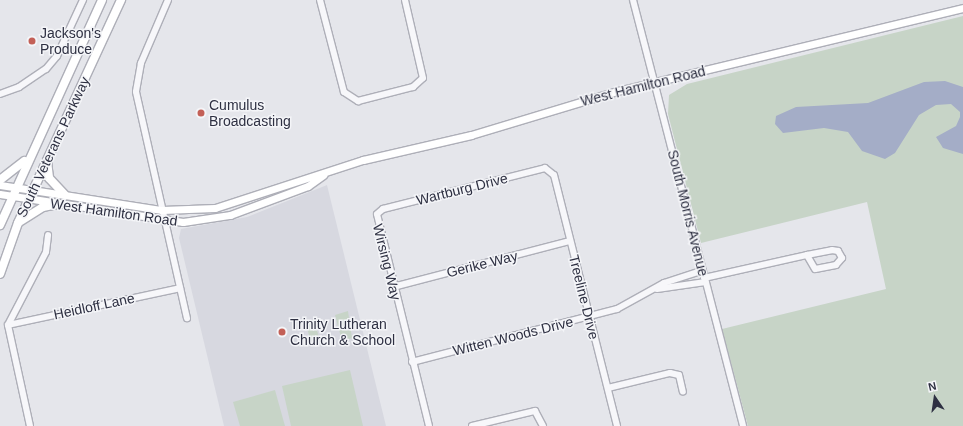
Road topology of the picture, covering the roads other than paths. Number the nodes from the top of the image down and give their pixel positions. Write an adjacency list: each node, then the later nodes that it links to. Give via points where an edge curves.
1 (83, 0): 10 (street, via 57,56 46,69 19,87)
2 (102, 0): 11 (highway, South Veterans Parkway)
3 (121, 0): 12 (highway, South Veterans Parkway)
4 (168, 0): 24 (street, via 141,63 136,92)
5 (320, 0): 6 (street, via 344,92 349,98 362,100 413,87 422,80 424,70)
6 (406, 0)
7 (633, 0): 9 (street, South Morris Avenue)
8 (963, 8): 9 (main road, West Hamilton Road)
9 (654, 82): 14 (main road, West Hamilton Road); 33 (street, South Morris Avenue)
10 (0, 94)
11 (31, 153): 15 (highway, via 18,169); 17 (highway, South Veterans Parkway)
12 (47, 159): 18 (highway, South Veterans Parkway); 20 (highway, via 49,178)
13 (548, 169): 25 (street, Wartburg Drive, via 383,209); 31 (street, Treeline Drive, via 554,175)
14 (326, 173): 24 (main road, West Hamilton Road, via 215,208); 27 (main road, West Hamilton Road, via 308,186 230,215 197,221)
15 (0, 180)
16 (0, 185): 17 (main road, West Hamilton Road)
17 (16, 187): 18 (main road, West Hamilton Road); 21 (highway, South Veterans Parkway)
18 (33, 190): 20 (main road, West Hamilton Road); 22 (highway, South Veterans Parkway)
19 (0, 194): 21 (main road, West Hamilton Road)
20 (65, 195): 24 (main road, West Hamilton Road)
21 (12, 196): 22 (main road, West Hamilton Road); 29 (highway, South Veterans Parkway)
22 (29, 199): 23 (main road, West Hamilton Road); 28 (highway, South Veterans Parkway)
23 (58, 204): 27 (main road, West Hamilton Road); 28 (highway, via 43,207)
24 (162, 210): 27 (street)
25 (377, 214): 36 (street, Wirsing Way)
26 (0, 217): 29 (highway)
27 (164, 221): 37 (street)
28 (18, 223): 34 (highway, South Veterans Parkway)
29 (0, 224)
30 (48, 235): 41 (street, via 46,252)
31 (570, 241): 36 (street, Gerike Way); 39 (street, Treeline Drive)
32 (806, 255): 32 (street, Witten Woods Drive, via 836,250 842,258 836,265 815,269); 35 (street, Witten Woods Drive)
33 (702, 271): 35 (street, South Morris Avenue); 38 (street, Witten Woods Drive, via 675,279)
34 (0, 274)
35 (705, 280): 38 (street, Witten Woods Drive); 50 (street, South Morris Avenue)
36 (393, 287): 42 (street, Wirsing Way)
37 (180, 288): 40 (street); 41 (street, Heidloff Lane)
38 (657, 289): 39 (street, Witten Woods Drive, via 617,309)
39 (590, 317): 42 (street, Witten Woods Drive); 43 (street, Treeline Drive)
40 (187, 318)
41 (8, 325): 45 (street)
42 (412, 362): 46 (street, Wirsing Way)
43 (608, 388): 44 (street, via 670,372 678,375); 49 (street, Treeline Drive)
44 (683, 392)
45 (30, 426)
46 (429, 426)
47 (472, 426): 48 (street, via 538,413)
48 (543, 426)
49 (617, 426)
50 (742, 426)

